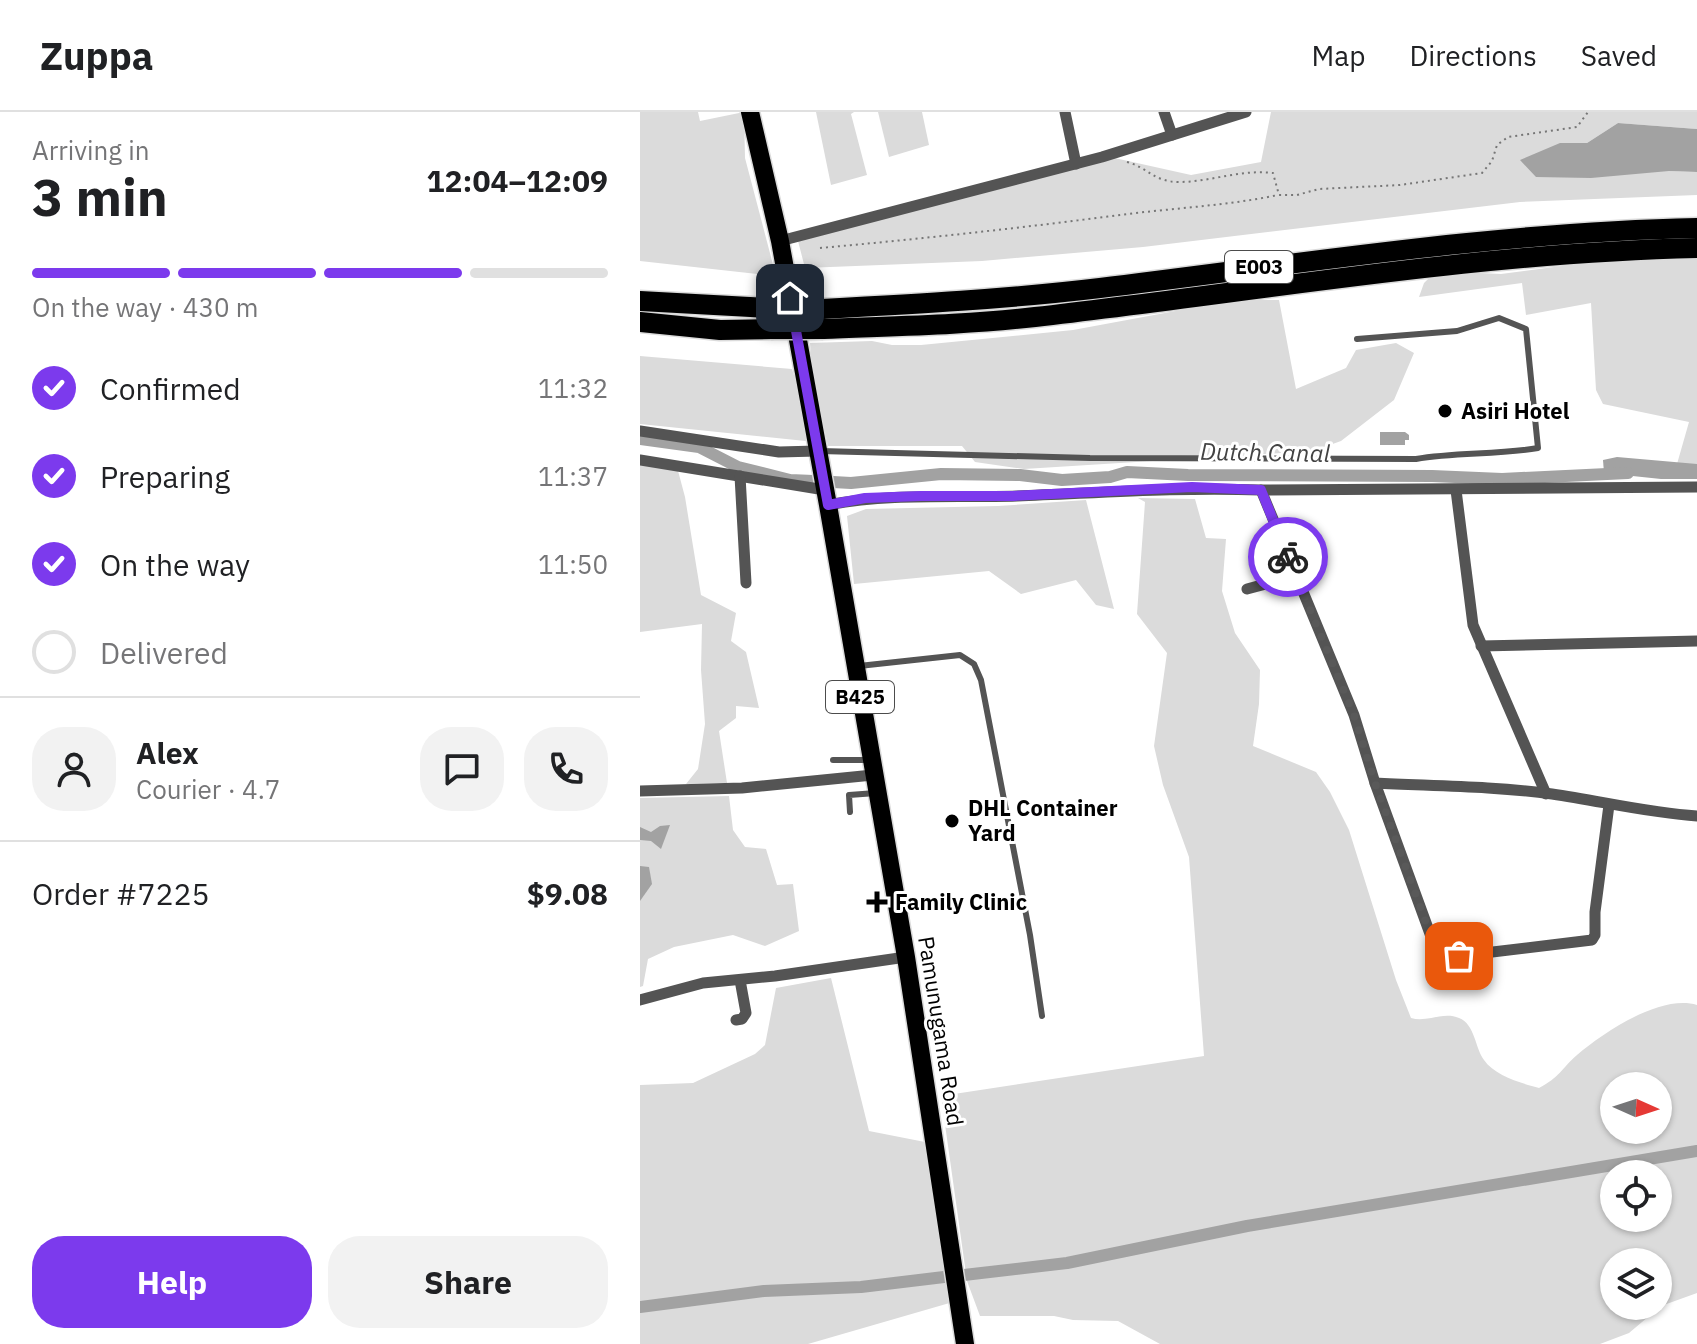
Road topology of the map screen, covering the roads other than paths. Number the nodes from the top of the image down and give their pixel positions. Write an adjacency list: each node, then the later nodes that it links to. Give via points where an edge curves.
1 (750, 112): 8 (main road, Pamunugama Road / B425)
2 (1065, 112): 6 (street)
3 (1164, 112): 5 (street)
4 (1246, 112): 5 (street)
5 (1172, 135): 6 (street)
6 (1076, 164): 8 (street)
7 (1697, 228): 11 (highway, E003, via 1496,238)
8 (780, 241): 15 (main road, Pamunugama Road / B425)
9 (1697, 248): 11 (highway, E003, via 1415,268 950,324)
10 (640, 301): 11 (highway, E003, bridge, via 768,308)
11 (823, 319): 12 (highway, E003, bridge, via 771,329 720,330)
12 (640, 322)
13 (1357, 339): 15 (lane, via 1457,331 1499,318 1519,324 1526,329 1538,448 1416,459)
14 (640, 431): 15 (street, via 779,452)
15 (817, 451): 21 (main road, Pamunugama Road / B425)
16 (640, 460): 17 (street)
17 (740, 476): 21 (street); 23 (street)
18 (1697, 487): 20 (street)
19 (1261, 490): 20 (street); 21 (street, via 1192,487 1013,496); 22 (street)
20 (1456, 490): 26 (street, via 1473,625)
21 (826, 497): 27 (main road, Pamunugama Road / B425)
22 (1295, 576): 24 (street); 30 (street, via 1354,715)
23 (746, 583)
24 (1247, 589)
25 (1697, 641): 26 (street)
26 (1481, 646): 32 (street)
27 (855, 666): 29 (main road, Pamunugama Road / B425); 39 (lane, via 960,655 974,664)
28 (833, 760): 29 (lane)
29 (873, 776): 31 (street); 34 (lane, via 849,795); 36 (main road, Pamunugama Road / B425)
30 (1375, 783): 32 (street); 33 (street, via 1433,942 1446,954 1459,956 1592,940)
31 (640, 791)
32 (1546, 794): 33 (street)
33 (1609, 805): 35 (street)
34 (850, 812)
35 (1697, 816)
36 (906, 957): 37 (street); 41 (main road, Pamunugama Road / B425)
37 (740, 980): 38 (street, via 703,983); 40 (street, via 746,1013)
38 (640, 1000)
39 (1042, 1016)
40 (736, 1020)
41 (965, 1344)

